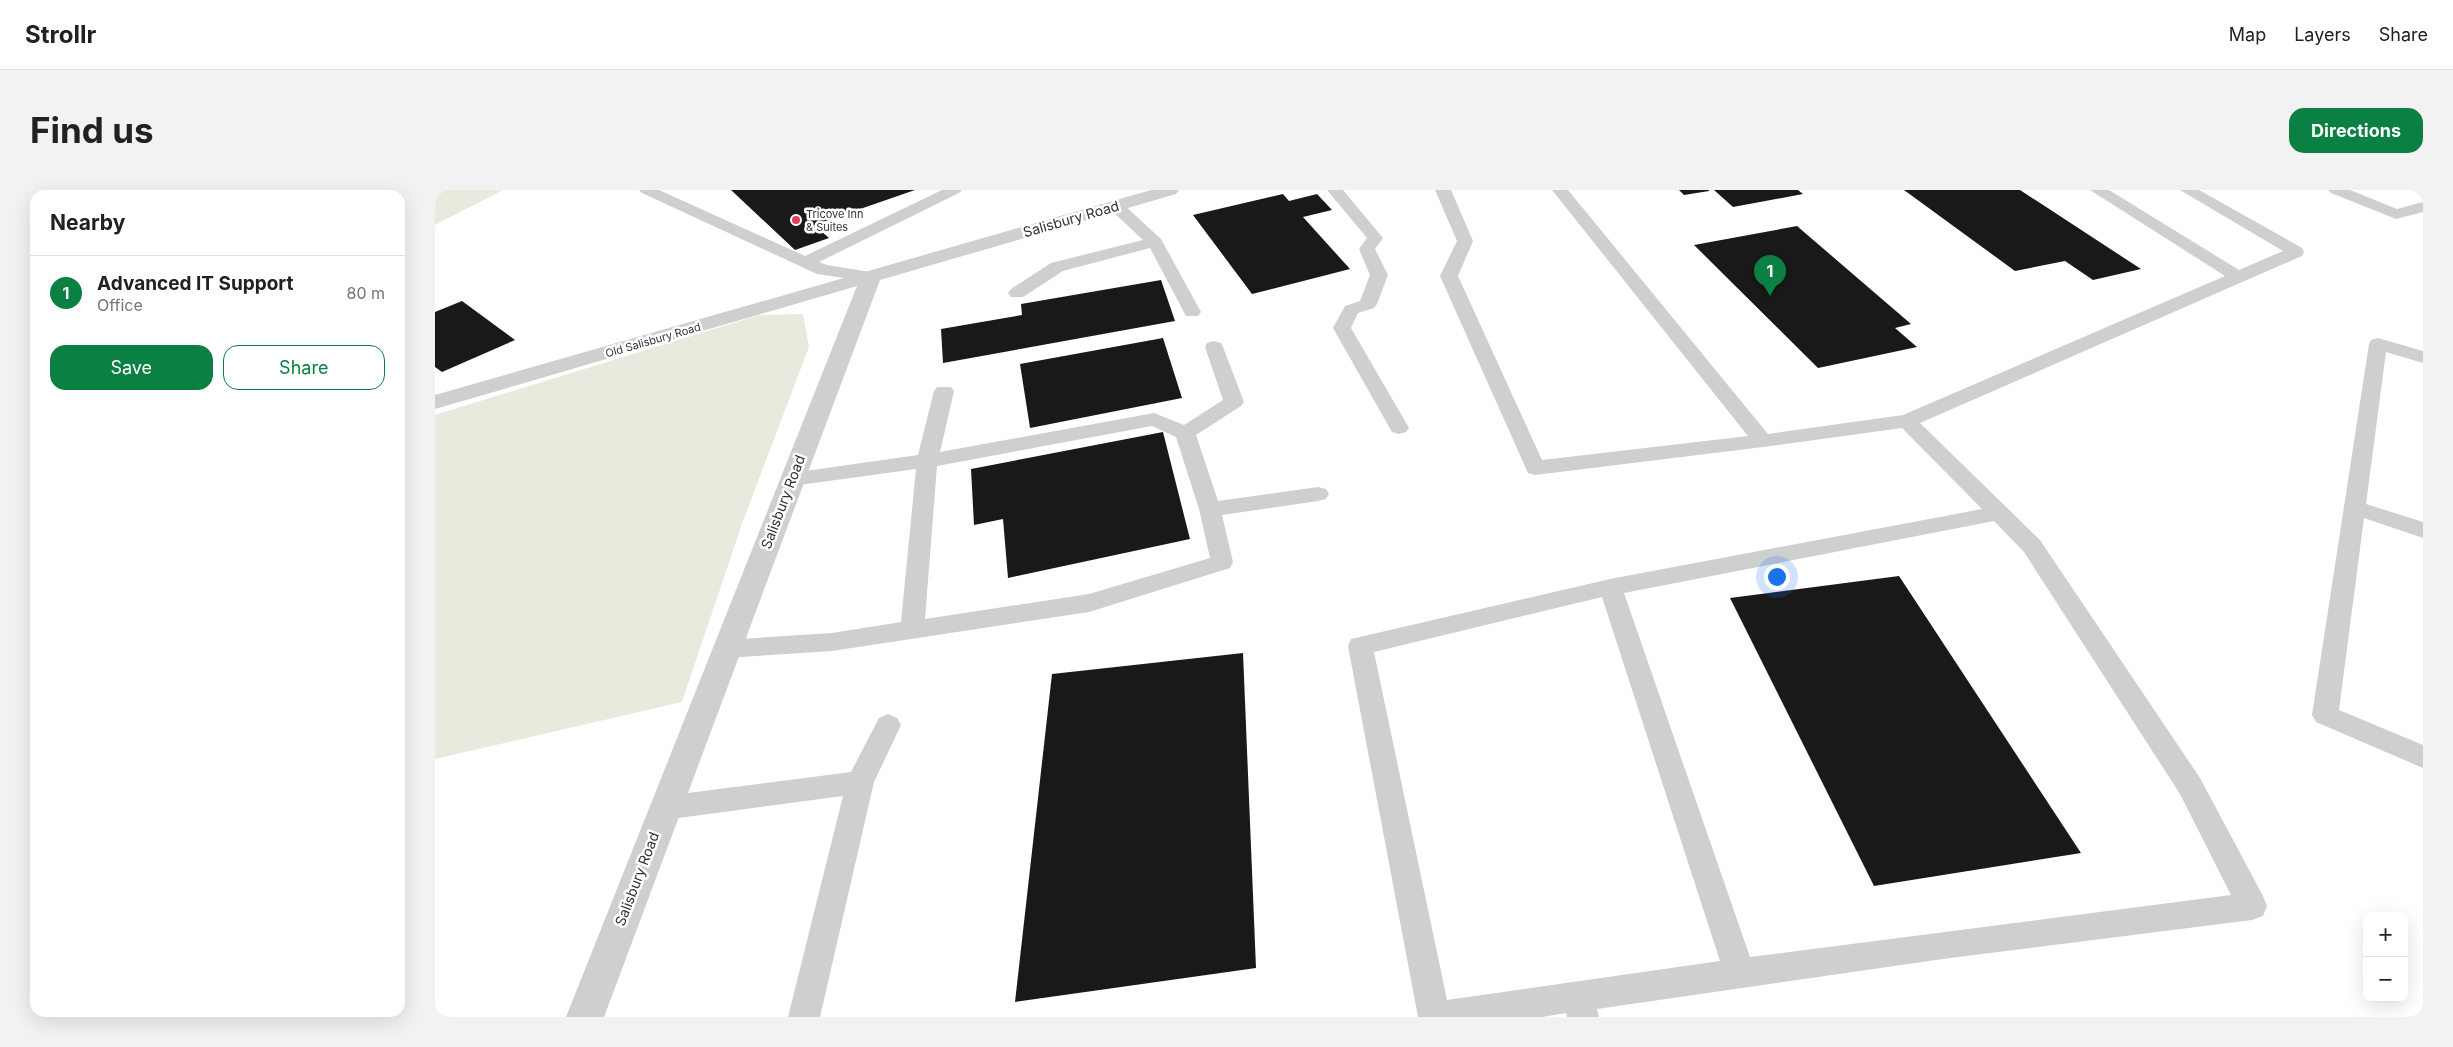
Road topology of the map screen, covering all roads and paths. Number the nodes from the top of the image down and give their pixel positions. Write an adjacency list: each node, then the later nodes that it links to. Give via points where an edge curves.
1 (647, 190): 13 (lane)
2 (954, 190): 13 (lane)
3 (1170, 190): 10 (street, Salisbury Road)
4 (1335, 190): 23 (lane, via 1375,238 1367,249 1379,275 1367,304 1351,310 1341,328)
5 (1443, 190): 25 (lane, via 1465,241 1449,276 1535,468)
6 (1560, 190): 25 (lane)
7 (2098, 190): 14 (lane)
8 (2187, 190): 14 (lane, via 2296,252)
9 (2336, 190): 11 (lane, via 2396,214)
10 (1116, 206): 12 (lane); 15 (street, Salisbury Road)
11 (2423, 206)
12 (1155, 242): 16 (lane, via 1057,267); 17 (lane)
13 (806, 262): 15 (lane, via 823,270)
14 (2238, 276): 22 (lane)
15 (871, 277): 21 (street, Old Salisbury Road); 27 (street, Salisbury Road)
16 (1017, 294)
17 (1192, 312)
18 (1214, 347): 24 (lane, via 1234,402)
19 (2423, 357): 29 (lane, via 2378,344)
20 (944, 391): 26 (lane)
21 (435, 402)
22 (1907, 421): 25 (lane); 31 (lane)
23 (1399, 428)
24 (1185, 433): 26 (lane, via 1154,419); 30 (lane)
25 (1763, 441)
26 (927, 461): 27 (lane); 34 (lane)
27 (792, 479): 35 (street, Salisbury Road)
28 (1318, 494): 30 (lane)
29 (2356, 508): 32 (lane); 37 (lane, via 2325,715)
30 (1210, 510): 34 (lane, via 1222,562 1089,603)
31 (1999, 513): 33 (lane); 40 (lane, via 2032,546 2190,786 2252,906)
32 (2423, 530)
33 (1610, 587): 40 (lane); 44 (lane, via 1360,646)
34 (912, 630): 35 (lane, via 832,642)
35 (726, 649): 39 (street, Salisbury Road)
36 (888, 725): 38 (lane)
37 (2423, 757)
38 (860, 782): 39 (lane); 43 (lane)
39 (664, 808): 42 (street, Salisbury Road)
40 (1740, 973): 41 (lane)
41 (1581, 1006): 45 (lane)
42 (585, 1017)
43 (804, 1017)
44 (1434, 1017)
45 (1439, 1017)

